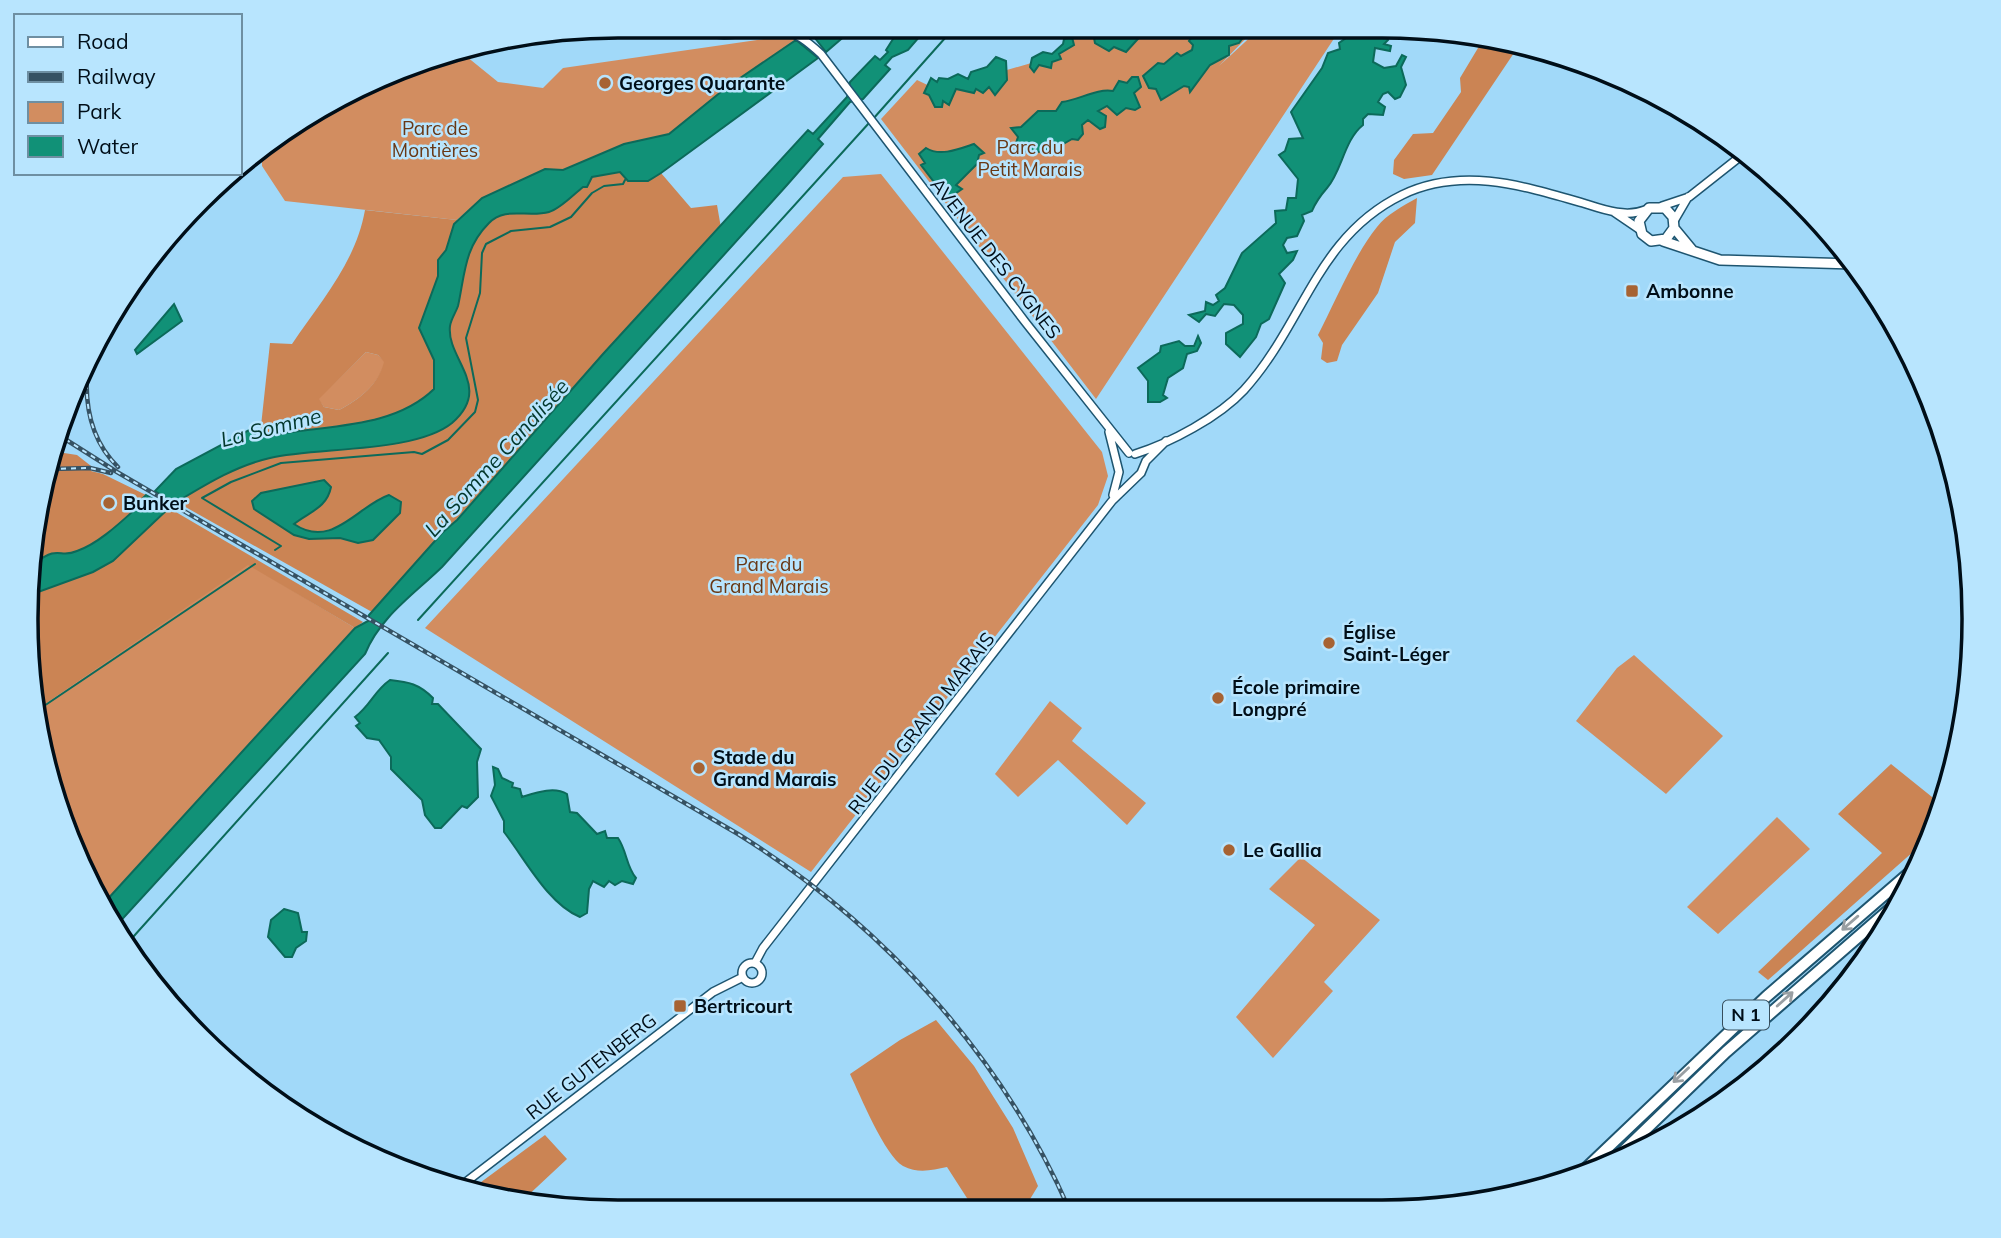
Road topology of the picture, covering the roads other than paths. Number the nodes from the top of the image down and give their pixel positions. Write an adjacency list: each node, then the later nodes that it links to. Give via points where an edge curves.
1 (802, 38): 12 (street, AVENUE DES CYGNES, via 821,54)
2 (1737, 159): 3 (street)
3 (1689, 197): 4 (street); 7 (street)
4 (1661, 207): 5 (main road); 7 (main road)
5 (1645, 210): 6 (street); 8 (main road)
6 (1614, 212): 8 (street); 13 (street, via 1492,180 1442,182 1405,193 1345,236 1258,373 1234,400)
7 (1674, 224): 9 (main road); 10 (main road)
8 (1639, 229): 9 (main road, via 1648,240)
9 (1663, 241): 10 (main road)
10 (1697, 254): 11 (main road, via 1731,261)
11 (1841, 264)
12 (1108, 428): 14 (street, AVENUE DES CYGNES); 15 (street, AVENUE DES CYGNES)
13 (1166, 441): 14 (street); 16 (street)
14 (1132, 453): 15 (street); 16 (street)
15 (1118, 462): 17 (street)
16 (1143, 466): 18 (street)
17 (1119, 471): 18 (street); 19 (street, RUE DU GRAND MARAIS)
18 (1132, 478): 19 (street, RUE DU GRAND MARAIS)
19 (1112, 501): 22 (street, RUE DU GRAND MARAIS)
20 (1900, 881): 25 (highway, N 1, one-way to 25, via 1757,1005)
21 (1879, 918): 24 (highway, N 1, one-way to 21, via 1726,1052)
22 (755, 963): 23 (street, via 746,965); 23 (street, via 762,969 761,978 752,983)
23 (743, 978): 26 (street, RUE GUTENBERG, via 713,992)
24 (1631, 1143)
25 (1597, 1158)
26 (469, 1180)

